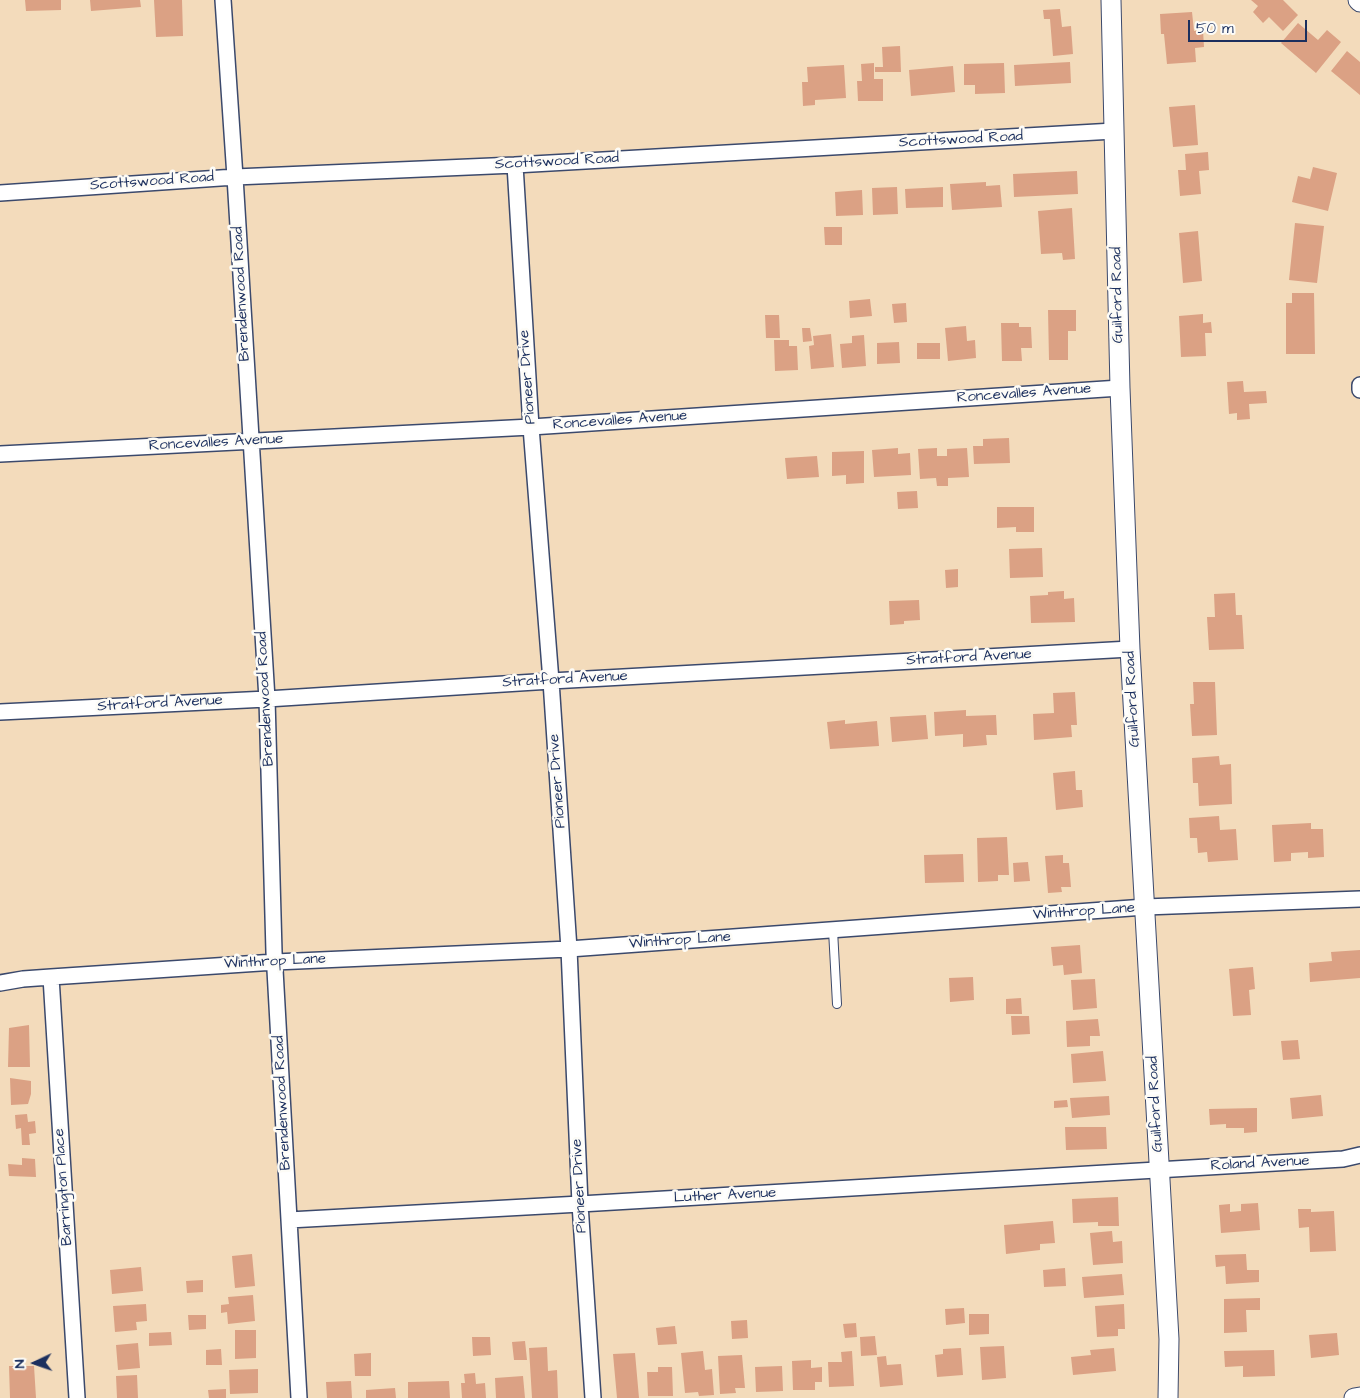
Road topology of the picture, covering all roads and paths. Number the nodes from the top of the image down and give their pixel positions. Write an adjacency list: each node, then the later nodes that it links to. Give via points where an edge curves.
1 (223, 0): 5 (street, Brendenwood Road)
2 (1111, 0): 3 (street, Guilford Road)
3 (1114, 131): 4 (street, Scottswood Road); 8 (street, Guilford Road)
4 (515, 165): 5 (street, Scottswood Road); 10 (street, Pioneer Drive)
5 (235, 177): 6 (street, Scottswood Road); 11 (street, Brendenwood Road)
6 (0, 193)
7 (1360, 385): 9 (street)
8 (1120, 388): 10 (street, Roncevalles Avenue); 13 (street, Guilford Road)
9 (1360, 390)
10 (531, 427): 11 (street, Roncevalles Avenue); 14 (street, Pioneer Drive)
11 (250, 441): 12 (street, Roncevalles Avenue); 15 (street, Brendenwood Road)
12 (0, 454)
13 (1130, 649): 14 (street, Stratford Avenue); 18 (street, Guilford Road)
14 (551, 681): 15 (street, Stratford Avenue); 20 (street, Pioneer Drive)
15 (267, 699): 16 (street, Stratford Avenue); 21 (street, Brendenwood Road)
16 (0, 712)
17 (1360, 899): 18 (street, Winthrop Lane)
18 (1145, 908): 19 (street, Winthrop Lane); 26 (street, Guilford Road)
19 (833, 930): 20 (street, Winthrop Lane); 24 (lane)
20 (569, 949): 21 (street, Winthrop Lane); 27 (street, Pioneer Drive)
21 (275, 962): 22 (street, Winthrop Lane); 28 (street, Brendenwood Road)
22 (51, 976): 23 (street, Winthrop Lane); 30 (street, Barrington Place)
23 (0, 983)
24 (837, 1004)
25 (1360, 1155): 26 (street, Roland Avenue, via 1342,1159)
26 (1160, 1170): 27 (street, Luther Avenue); 33 (street, Guilford Road, via 1169,1339)
27 (580, 1204): 28 (street, Luther Avenue); 32 (street, Pioneer Drive)
28 (289, 1220): 31 (street, Brendenwood Road)
29 (1360, 1397): 34 (street)
30 (77, 1398)
31 (299, 1398)
32 (593, 1398)
33 (1168, 1398)
34 (1354, 1398)

